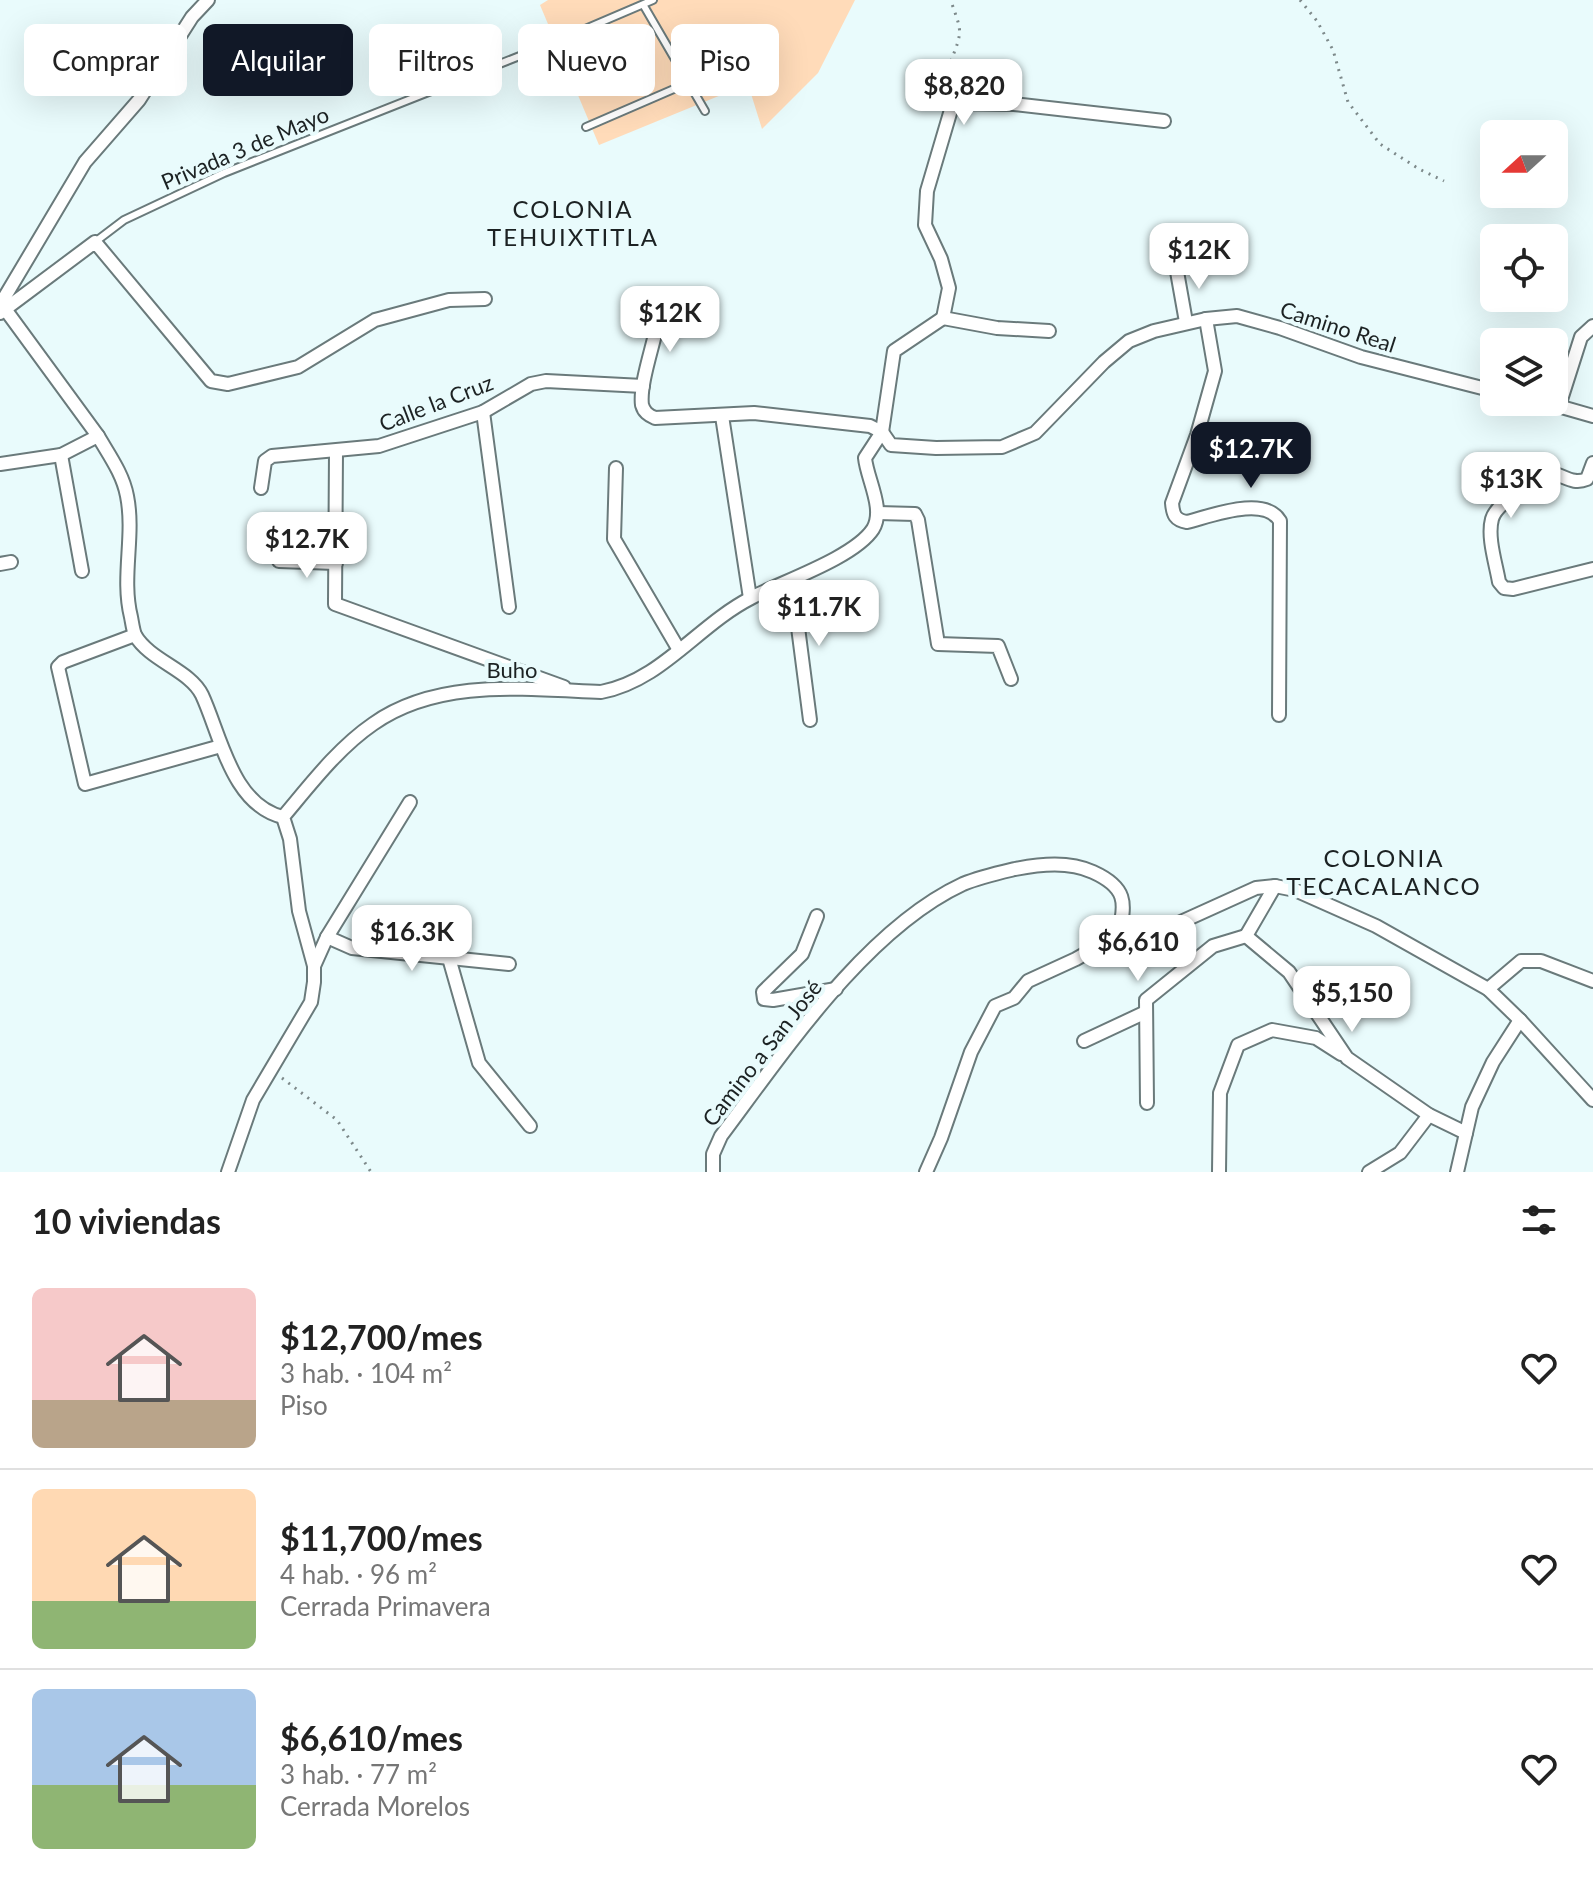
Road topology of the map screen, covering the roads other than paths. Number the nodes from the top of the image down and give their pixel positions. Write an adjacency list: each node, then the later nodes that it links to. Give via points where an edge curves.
1 (208, 0): 13 (street, via 139,100 85,162)
2 (653, 0): 3 (lane, Privada 3 de Mayo)
3 (644, 6): 4 (lane); 10 (lane, Privada 3 de Mayo, via 224,173 124,220)
4 (671, 51)
5 (671, 90): 9 (lane)
6 (697, 96): 7 (lane)
7 (705, 111)
8 (1164, 121): 15 (street, via 1014,104 953,103 926,202 925,225 949,288)
9 (586, 127)
10 (95, 242): 12 (street, via 211,381 228,384 298,367 375,320 449,300); 13 (street)
11 (1176, 266): 17 (street)
12 (485, 299)
13 (2, 309): 28 (street)
14 (659, 315): 21 (street)
15 (943, 318): 19 (street); 27 (street, via 894,351)
16 (1206, 319): 17 (street, Camino Real); 22 (street, Camino Real, via 1237,316 1361,357); 47 (street, via 1215,371 1172,503 1173,515 1187,522 1250,507 1276,514 1280,521)
17 (1186, 322): 27 (street, Camino Real, via 1129,341 1035,433 1002,447 891,445)
18 (1593, 326): 20 (street, via 1581,337)
19 (1049, 331)
20 (1568, 378)
21 (643, 386): 24 (street, Calle la Cruz, via 546,381); 25 (street, via 642,407 655,418)
22 (1480, 387)
23 (1568, 409): 26 (street)
24 (483, 412): 29 (street, Calle la Cruz, via 379,446); 42 (street)
25 (722, 416): 27 (street, via 754,413 870,426); 41 (street)
26 (1593, 416)
27 (882, 432): 35 (street, via 865,458)
28 (98, 436): 30 (street); 43 (street, via 127,494 128,603)
29 (336, 452): 34 (street, Calle la Cruz, via 272,456 265,461); 37 (street)
30 (61, 455): 32 (street); 39 (street)
31 (1593, 463): 38 (street, via 1581,482 1552,473 1542,478 1499,506 1491,526 1504,588)
32 (0, 464)
33 (616, 468): 44 (street, via 614,539)
34 (261, 488)
35 (878, 513): 40 (street, Buho, via 873,529 861,541); 45 (street, via 908,512 918,520 938,644 998,646)
36 (279, 561): 37 (street)
37 (336, 563): 46 (street, via 335,604)
38 (1593, 569)
39 (82, 571)
40 (792, 581): 41 (street, Buho); 48 (street)
41 (750, 598): 44 (street, Buho)
42 (509, 607)
43 (135, 635): 49 (street, via 168,667 193,682); 49 (street, via 58,667 85,784)
44 (679, 650): 46 (street, Buho, via 616,689)
45 (1011, 679)
46 (575, 691): 51 (street, Buho, via 465,690 404,708 373,724)
47 (1279, 715)
48 (810, 720)
49 (221, 746): 51 (street, via 244,790 271,814)
50 (410, 802): 56 (street)
51 (283, 817): 59 (street)
52 (1275, 886): 54 (street, via 1256,888 1150,936); 55 (street); 62 (street, via 1376,926)
53 (817, 916): 61 (street, via 802,954 763,992 764,999)
54 (1118, 935): 61 (street, Camino a San José, via 1123,898 1112,881 1084,868 1042,864 965,883 910,917); 74 (street, via 1028,981 1014,998 995,1006 971,1052)
55 (1246, 936): 63 (street, via 1213,946 1146,1000); 66 (street, via 1289,972)
56 (327, 937): 57 (street, via 352,948); 59 (street)
57 (449, 958): 58 (street); 70 (street, via 479,1063)
58 (509, 964)
59 (314, 966): 72 (street, via 311,1002 253,1100)
60 (1593, 981): 62 (street, via 1541,961 1521,961)
61 (836, 989): 73 (street, Camino a San José, via 721,1136)
62 (1488, 989): 64 (street)
63 (1146, 1012): 65 (street); 68 (street)
64 (1520, 1020): 67 (street); 71 (street, via 1493,1062)
65 (1084, 1041)
66 (1347, 1058): 69 (street); 75 (street, via 1316,1038 1272,1030 1238,1045 1220,1093)
67 (1593, 1100)
68 (1147, 1103)
69 (1429, 1115): 71 (street); 76 (street, via 1400,1153)
70 (530, 1126)
71 (1466, 1133): 77 (street)
72 (228, 1172)
73 (713, 1172)
74 (926, 1172)
75 (1219, 1172)
76 (1369, 1172)
77 (1457, 1172)

